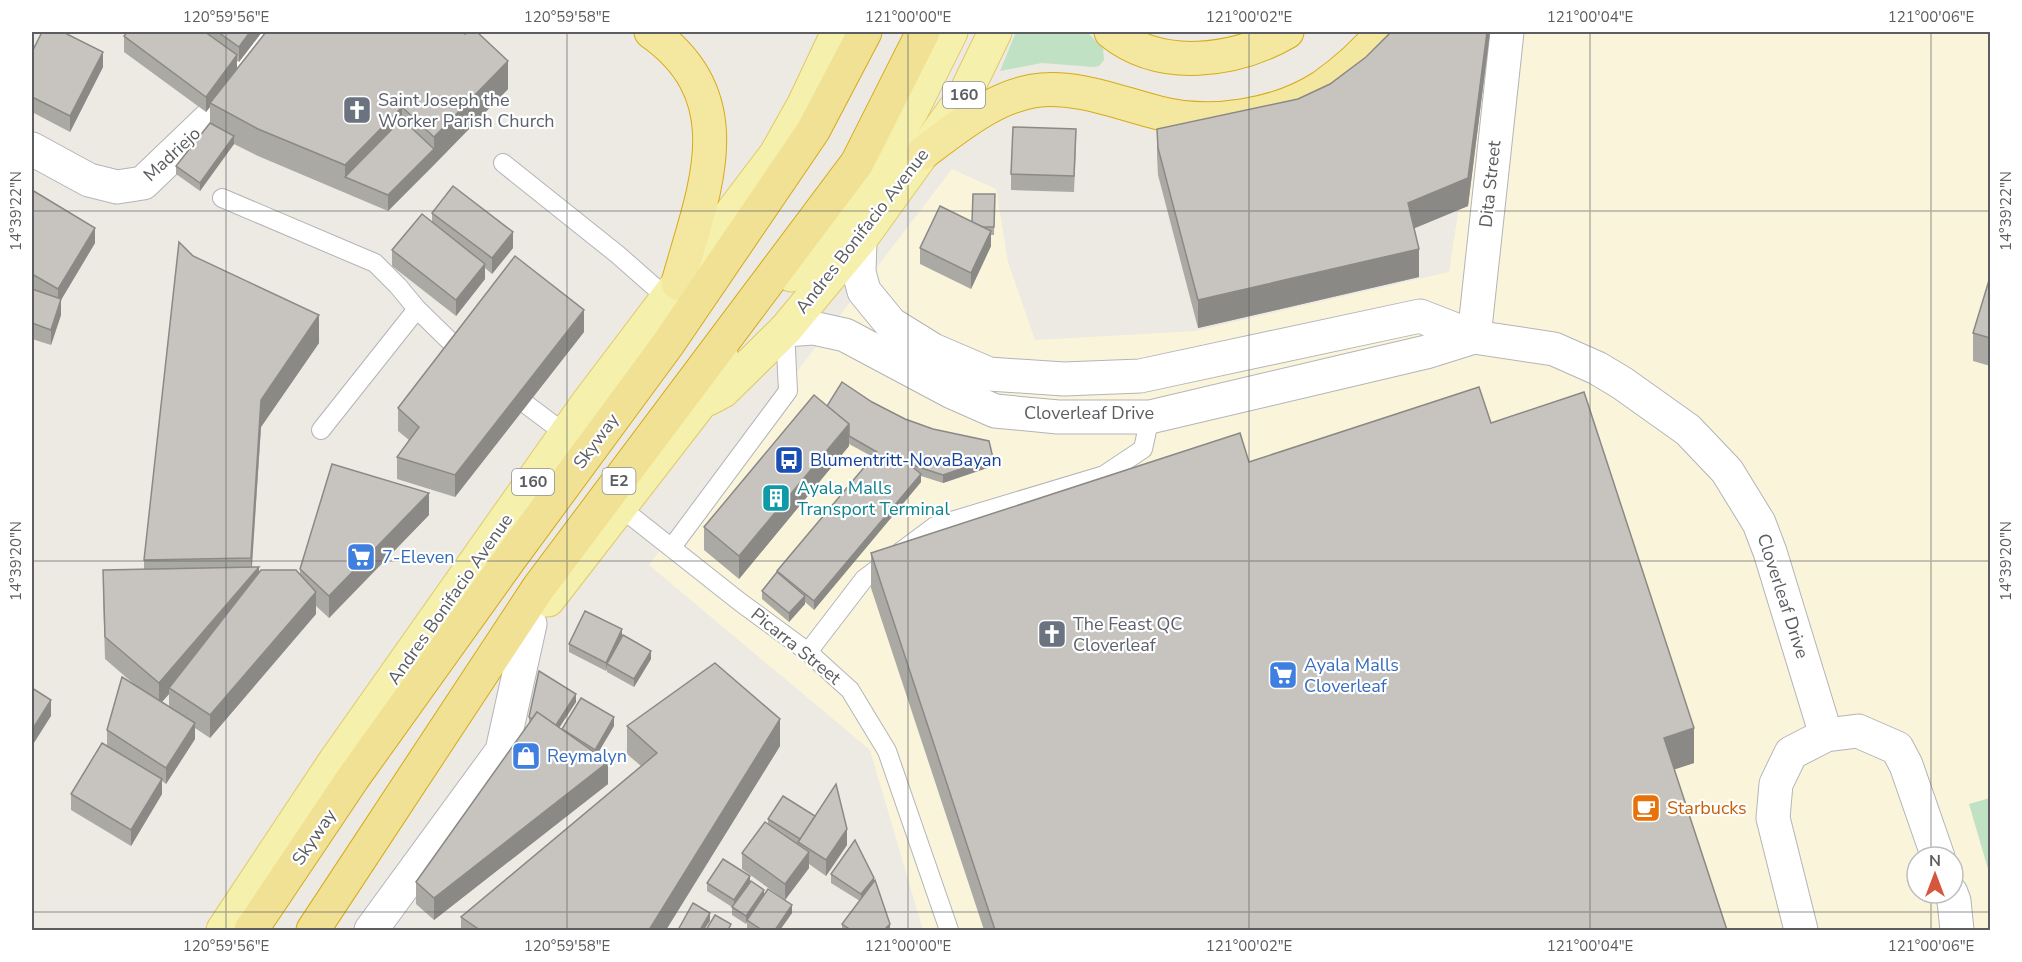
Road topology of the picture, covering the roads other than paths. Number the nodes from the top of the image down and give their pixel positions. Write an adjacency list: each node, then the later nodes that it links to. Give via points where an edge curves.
1 (276, 32): 13 (street, Madriejo, via 213,116 143,183 117,187 89,180)
2 (651, 32): 19 (highway, via 676,52 692,73 705,105 711,136 708,173)
3 (838, 32): 19 (main road, Andres Bonifacio Avenue / 160, via 776,154)
4 (865, 32): 38 (highway, Skyway / E2, via 813,131 675,334 367,759)
5 (923, 32): 39 (highway, E2, via 857,163 539,588)
6 (951, 32): 12 (main road, Andres Bonifacio Avenue / 160)
7 (995, 32): 14 (main road, Andres Bonifacio Avenue / 160, via 964,96)
8 (1111, 32): 9 (highway, via 1142,50 1186,59 1228,55)
9 (1287, 32)
10 (1382, 32): 14 (highway, via 1363,54 1320,88 1297,100 1244,115 1196,118 1076,93 1036,91 993,106)
11 (1507, 32): 22 (street, Dita Street)
12 (928, 78): 14 (main road); 16 (main road, Andres Bonifacio Avenue / 160)
13 (32, 149)
14 (926, 149): 16 (main road); 18 (main road, Andres Bonifacio Avenue / 160)
15 (503, 163): 19 (lane, via 617,254)
16 (872, 174): 25 (main road, Andres Bonifacio Avenue / 160, via 710,373)
17 (222, 198): 20 (lane, via 375,263)
18 (860, 240): 21 (main road, Andres Bonifacio Avenue / 160); 22 (street, Cloverleaf Drive, via 859,272 864,291 891,324 933,350 989,374 1064,380 1140,376 1420,316)
19 (673, 290): 28 (main road, Andres Bonifacio Avenue / 160)
20 (417, 309): 23 (lane); 27 (lane)
21 (785, 330): 25 (main road, Andres Bonifacio Avenue / 160, via 723,391); 26 (street, Cloverleaf Drive, via 813,328 845,335 995,411 1058,417); 30 (lane, via 788,392)
22 (1474, 337): 26 (street, Cloverleaf Drive, via 1426,352); 33 (street, Cloverleaf Drive, via 1554,349 1597,368 1688,430 1727,471 1759,523 1770,552)
23 (459, 350)
24 (527, 405): 28 (lane)
25 (699, 405): 29 (main road, Andres Bonifacio Avenue / 160)
26 (1150, 417): 32 (lane, via 1143,449 1104,475 935,526 864,579)
27 (321, 430)
28 (567, 435): 37 (main road, Andres Bonifacio Avenue / 160, via 335,762)
29 (621, 508): 30 (lane, Picarra Street); 31 (main road, Andres Bonifacio Avenue / 160)
30 (672, 546): 32 (lane, Picarra Street)
31 (530, 624): 36 (street, via 502,751 427,851); 39 (main road, Andres Bonifacio Avenue / 160)
32 (808, 652): 40 (lane, Picarra Street, via 850,690 887,751)
33 (1826, 735): 34 (street, via 1858,731 1897,748); 41 (street, via 1791,753 1776,784 1773,818)
34 (1934, 845)
35 (1953, 905): 42 (street)
36 (386, 925)
37 (222, 930)
38 (251, 930)
39 (314, 930)
40 (949, 930)
41 (1802, 930)
42 (1957, 930)

